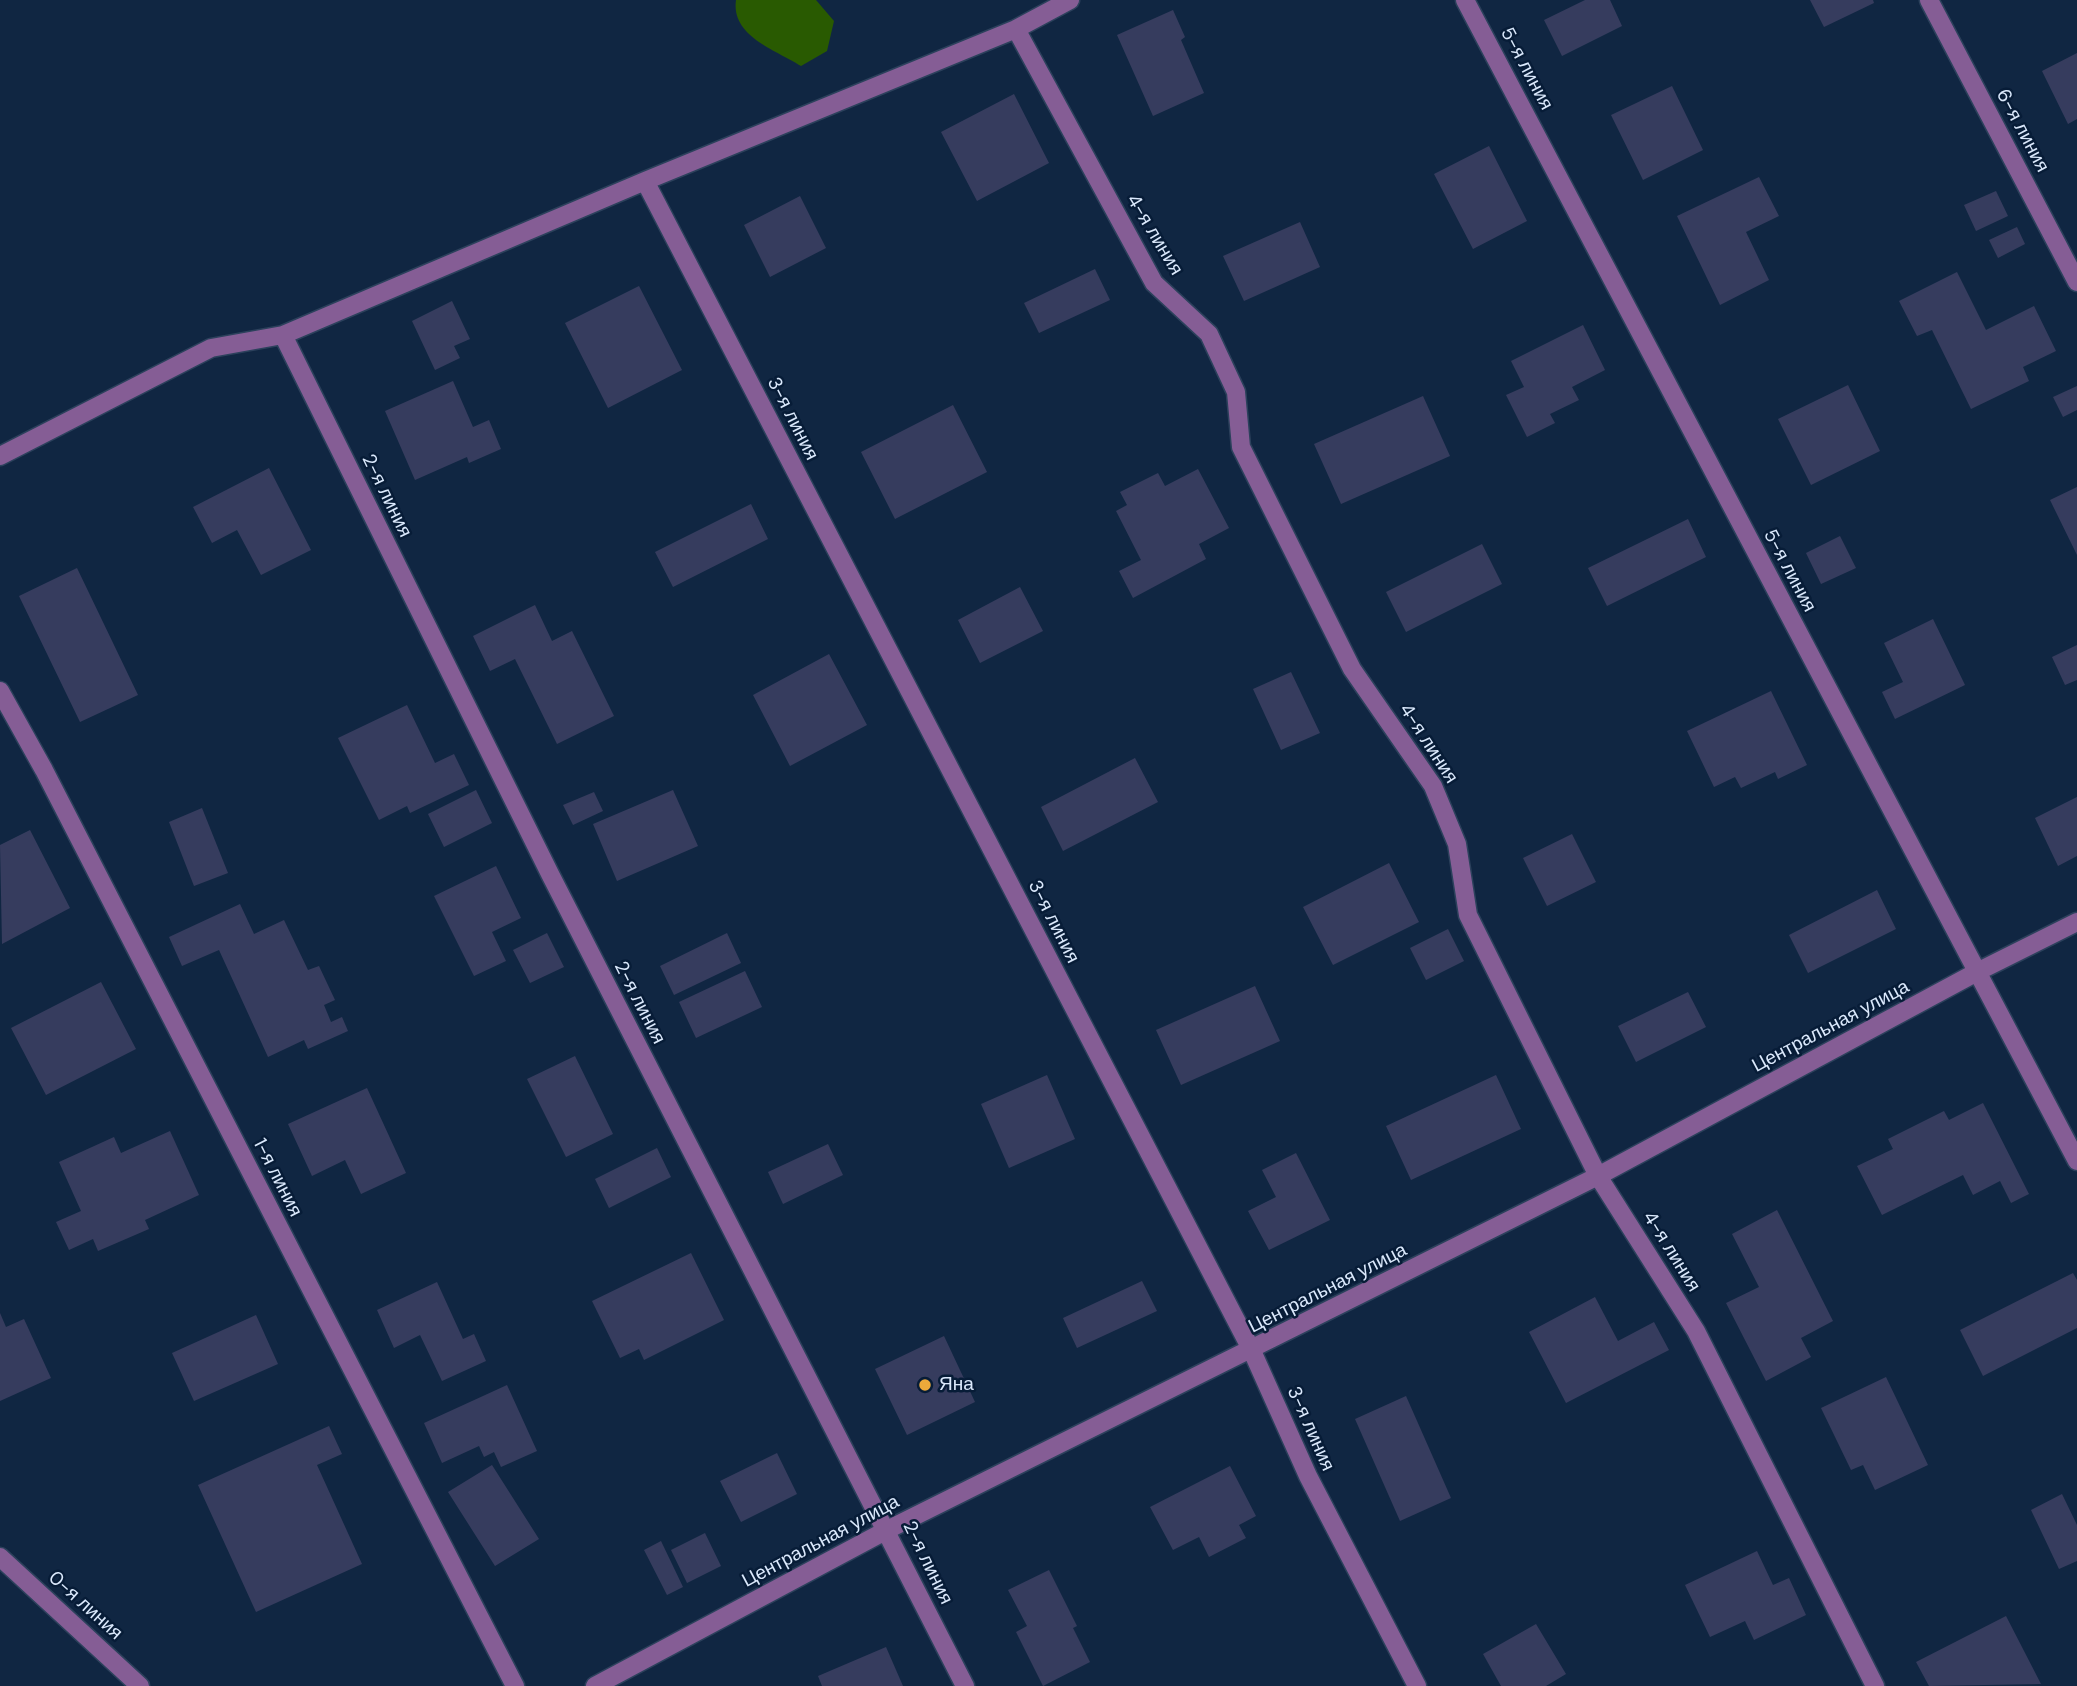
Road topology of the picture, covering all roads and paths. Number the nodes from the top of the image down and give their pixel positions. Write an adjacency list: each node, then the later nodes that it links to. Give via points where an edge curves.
1 (1070, 0): 4 (street)
2 (1465, 0): 11 (street, 5-я линия)
3 (1929, 0): 6 (street, 6-я линия)
4 (1016, 30): 5 (street); 13 (street, 4-я линия, via 1154,283 1209,334 1236,392 1241,447 1352,670 1433,786 1457,844 1468,915)
5 (645, 181): 7 (street); 14 (street, 3-я линия)
6 (2077, 282)
7 (284, 335): 8 (street, via 211,348); 15 (street, 2-я линия, via 550,874)
8 (0, 456)
9 (0, 691): 18 (street, 1-я линия)
10 (2077, 922): 11 (street, Центральная улица)
11 (1977, 972): 12 (street, 5-я линия); 13 (street, Центральная улица)
12 (2077, 1161)
13 (1598, 1176): 14 (street, Центральная улица); 22 (street, 4-я линия, via 1696,1331)
14 (1252, 1351): 15 (street, Центральная улица); 21 (street, 3-я линия, via 1308,1476)
15 (887, 1530): 19 (street, Центральная улица); 20 (street, 2-я линия)
16 (0, 1558): 17 (street, 0-я линия)
17 (140, 1686)
18 (515, 1686)
19 (595, 1686)
20 (965, 1686)
21 (1417, 1686)
22 (1875, 1686)

